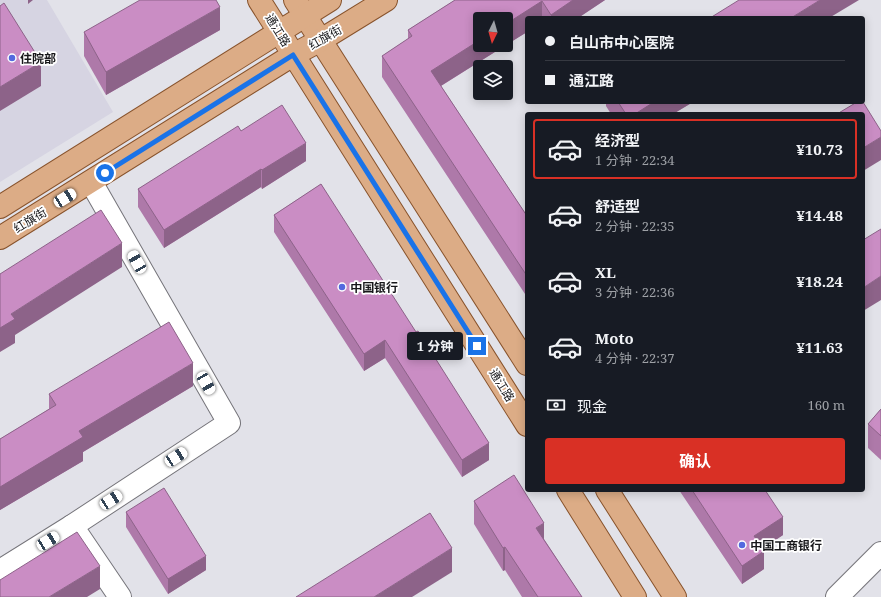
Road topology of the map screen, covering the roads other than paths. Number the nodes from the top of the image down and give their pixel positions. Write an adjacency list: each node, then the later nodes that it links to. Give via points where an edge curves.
1 (259, 0): 5 (main road, 通江路)
2 (330, 0): 4 (main road)
3 (386, 0): 6 (main road, 红旗街)
4 (300, 8): 5 (main road); 6 (main road)
5 (279, 31): 7 (main road, 通江路); 9 (main road)
6 (321, 40): 7 (main road, 红旗街); 11 (main road)
7 (293, 55): 8 (main road, 红旗街); 12 (main road, 通江路)
8 (91, 182): 10 (main road, 红旗街); 15 (street, via 229,423)
9 (0, 207)
10 (0, 238)
11 (525, 361)
12 (525, 422)
13 (569, 492): 19 (main road)
14 (608, 492): 20 (main road)
15 (72, 526): 17 (street); 18 (street)
16 (881, 553): 21 (street)
17 (0, 571)
18 (120, 597)
19 (635, 597)
20 (675, 597)
21 (837, 597)

